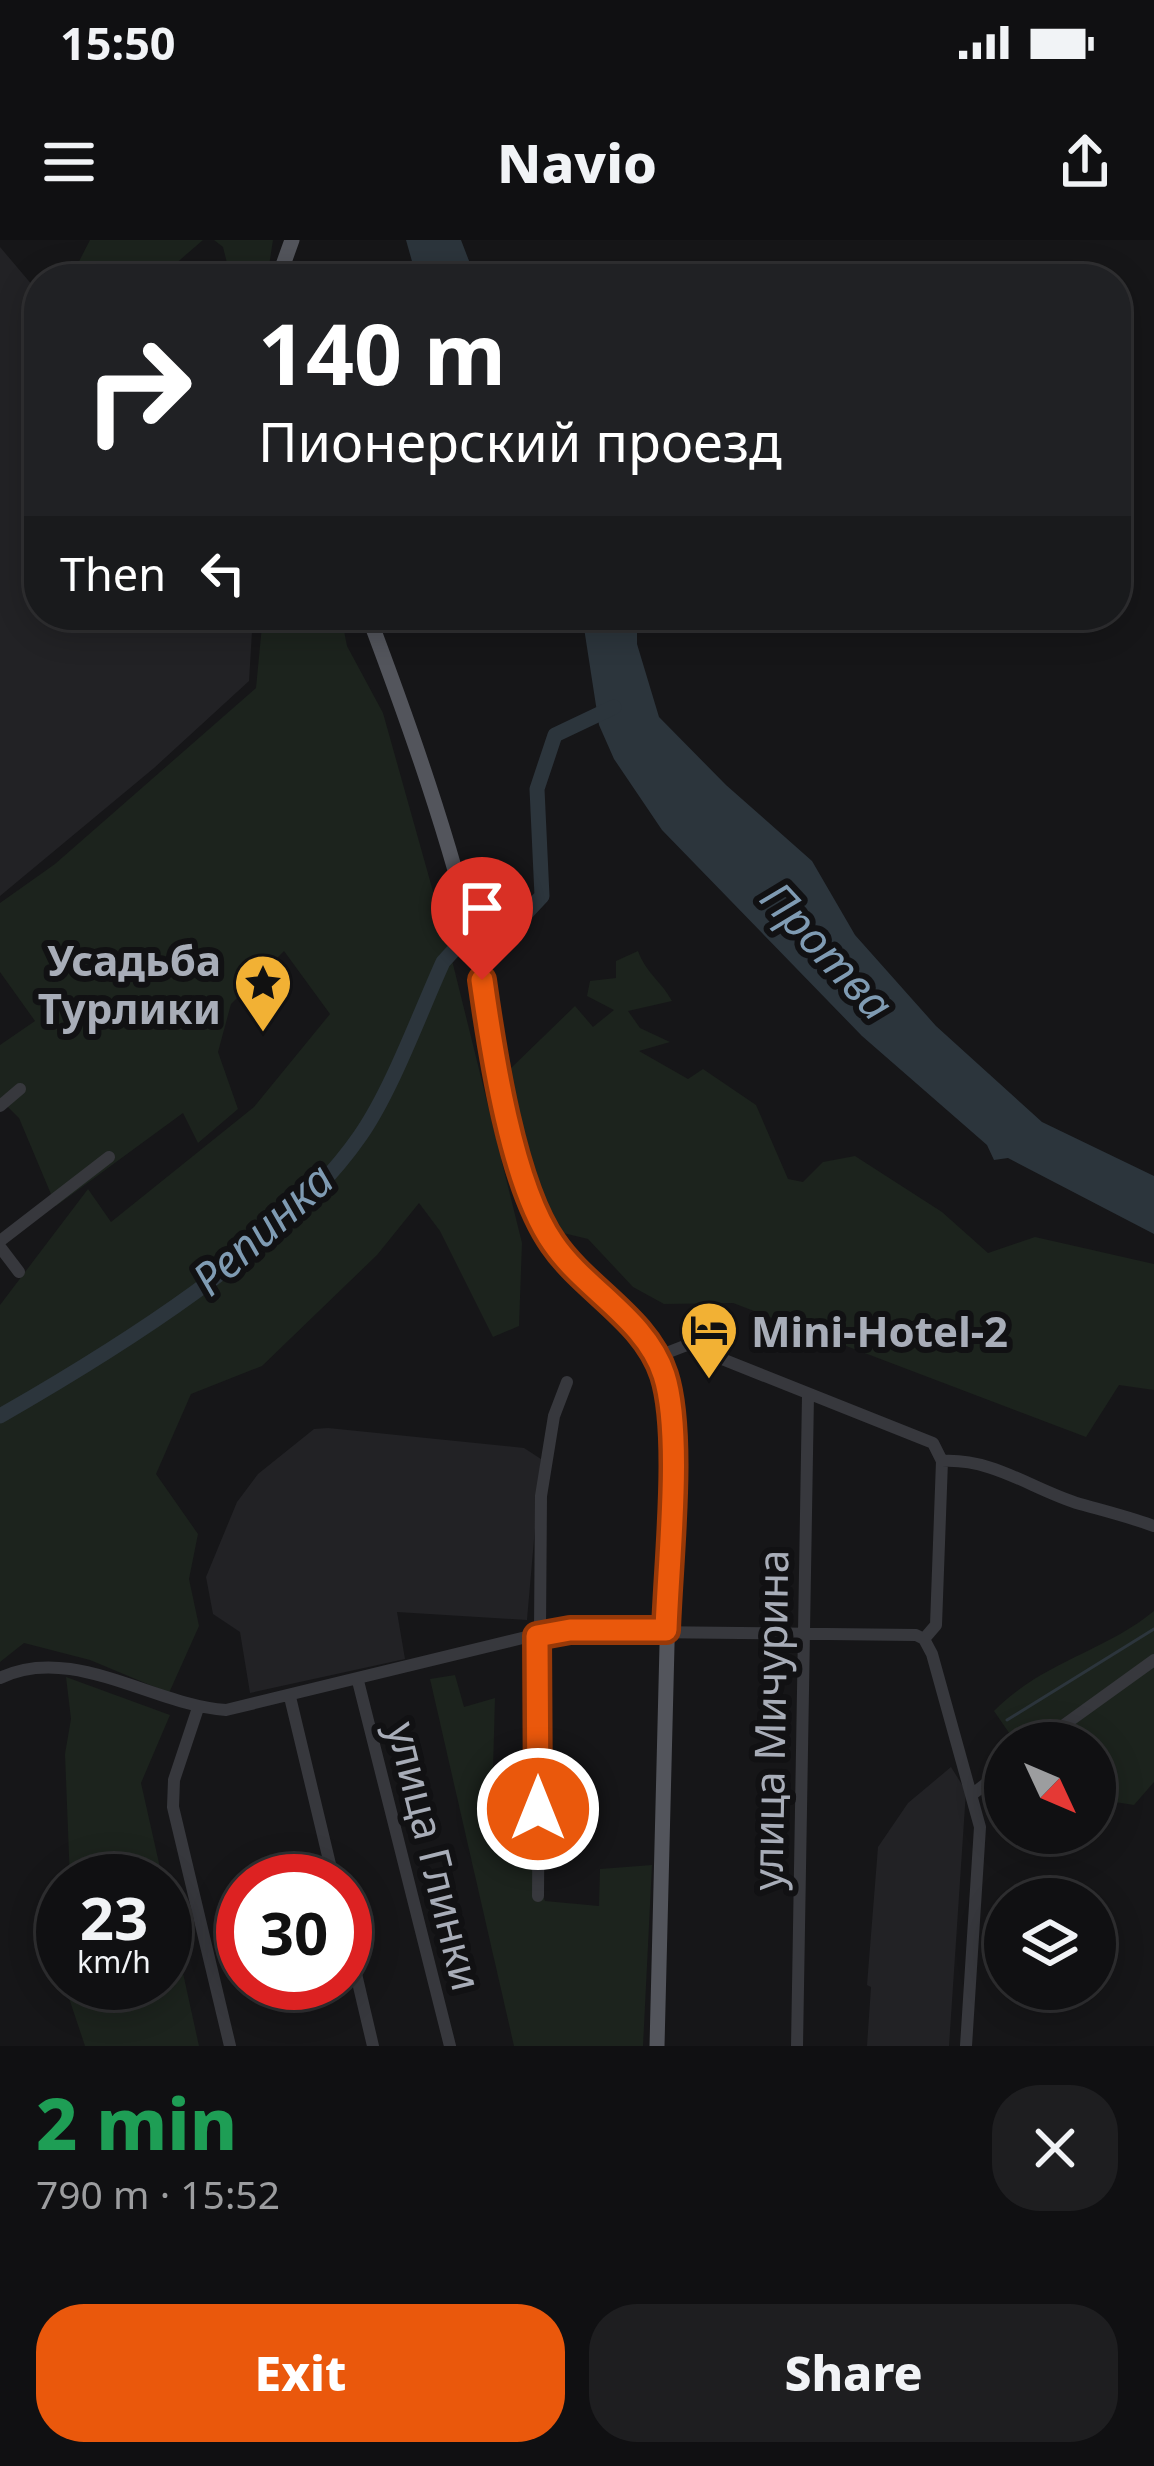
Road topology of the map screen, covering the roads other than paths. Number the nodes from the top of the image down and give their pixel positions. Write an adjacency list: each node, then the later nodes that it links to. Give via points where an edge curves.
1 (374, 630): 7 (main road, via 470,921 502,1098 535,1210 552,1243)
2 (20, 1089): 3 (street)
3 (0, 1106)
4 (109, 1157): 5 (street)
5 (0, 1244): 6 (street)
6 (20, 1272)
7 (656, 1357): 9 (street, via 687,1345); 12 (main road, via 672,1445)
8 (567, 1382): 14 (street, via 541,1496)
9 (808, 1395): 10 (street, via 933,1443); 13 (street, улица Мичурина)
10 (942, 1461): 11 (street, via 968,1460); 15 (street, via 936,1625)
11 (1154, 1526)
12 (666, 1630): 13 (street); 14 (street); 30 (main road)
13 (803, 1632): 15 (street); 31 (street, улица Мичурина)
14 (537, 1636): 18 (street); 25 (street)
15 (924, 1639): 23 (street)
16 (1154, 1660): 21 (street)
17 (0, 1678): 20 (street, via 21,1667 68,1669)
18 (358, 1681): 19 (street); 29 (street, улица Глинки)
19 (290, 1697): 20 (street); 24 (street)
20 (198, 1708): 27 (street, via 172,1808)
21 (1069, 1722)
22 (984, 1785): 23 (street)
23 (974, 1793): 32 (street, via 980,1826)
24 (328, 1854)
25 (538, 1896)
26 (365, 2010): 28 (street)
27 (230, 2046)
28 (374, 2046)
29 (450, 2046)
30 (657, 2046)
31 (797, 2046)
32 (966, 2046)

